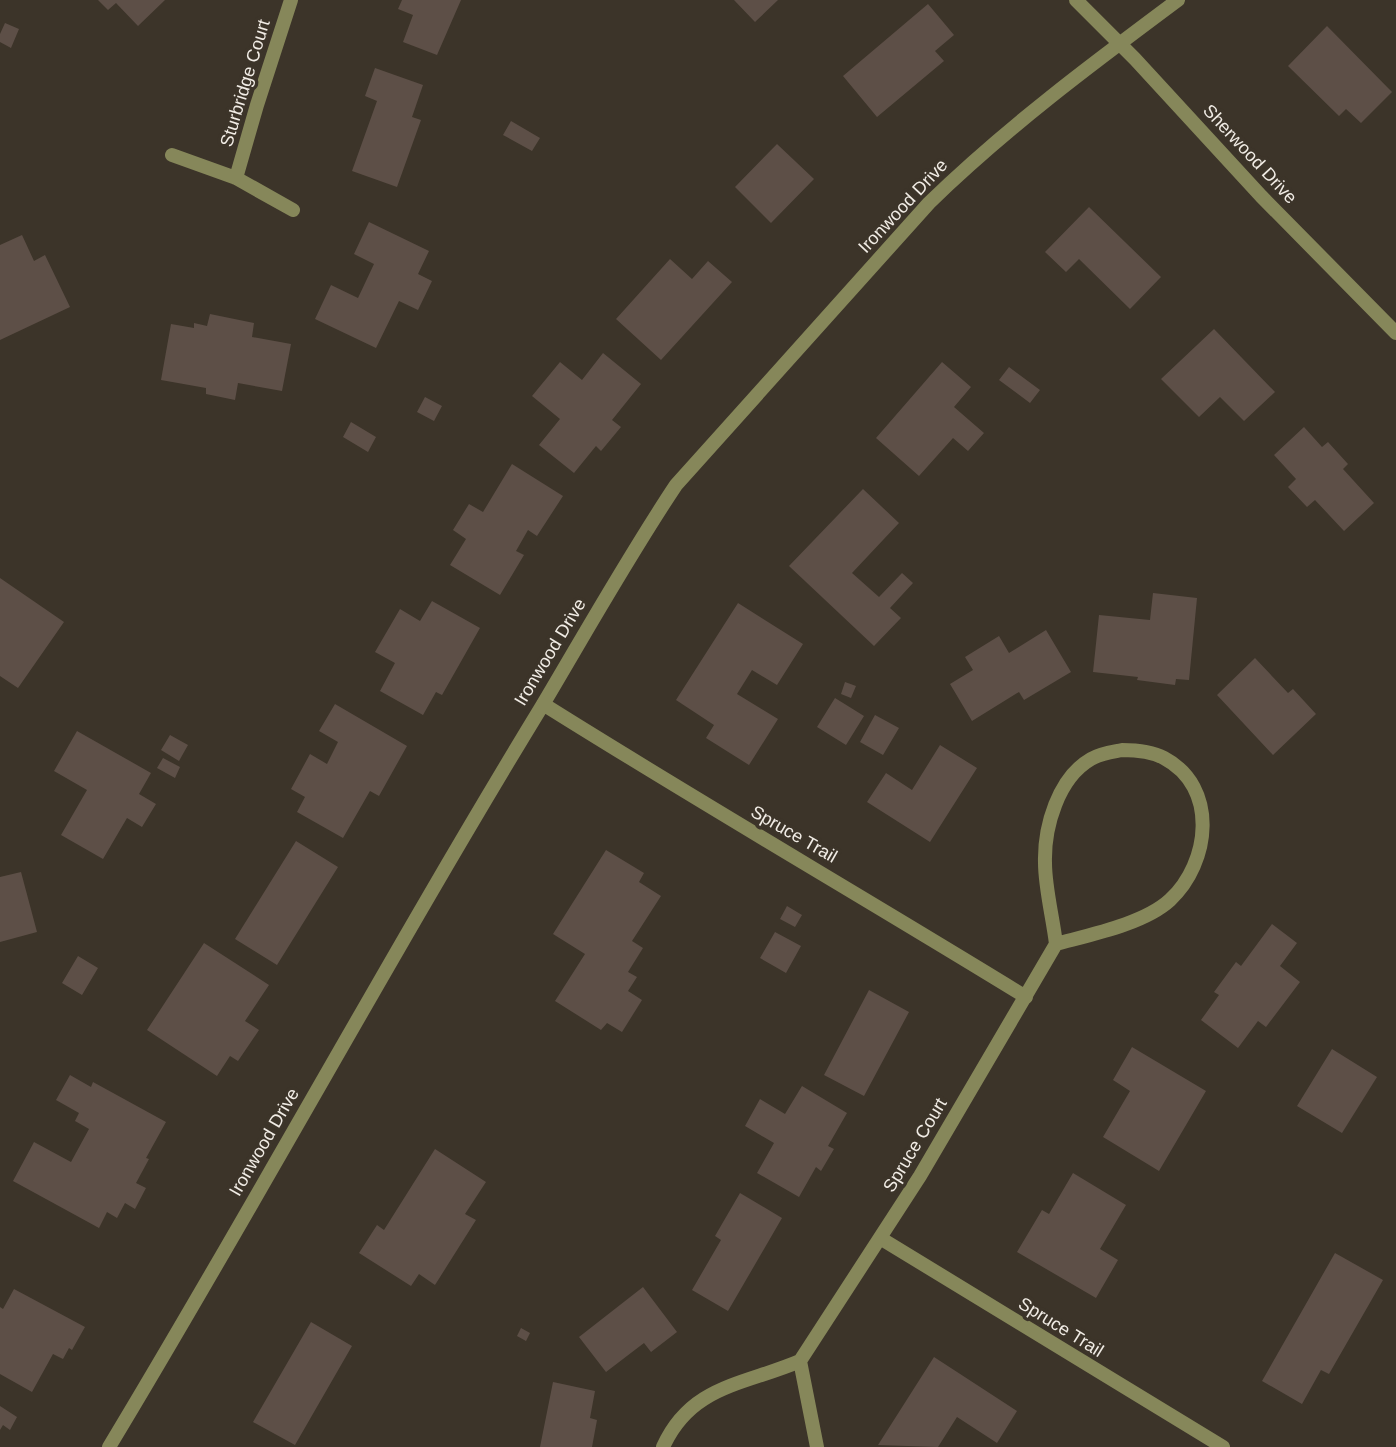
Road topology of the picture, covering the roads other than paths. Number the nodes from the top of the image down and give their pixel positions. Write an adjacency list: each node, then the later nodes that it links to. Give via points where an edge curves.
1 (291, 0): 6 (street, Sturbridge Court)
2 (1076, 0): 4 (street, Sherwood Drive)
3 (1178, 0): 4 (street, Ironwood Drive)
4 (1120, 43): 8 (street, Sherwood Drive); 9 (street, Ironwood Drive, via 1001,138 929,203 676,485)
5 (172, 155): 6 (street)
6 (236, 178): 7 (street)
7 (293, 210)
8 (1396, 333)
9 (543, 704): 11 (street, Spruce Trail); 14 (street, Ironwood Drive)
10 (1055, 944): 10 (street, via 1104,932 1156,909 1188,878 1200,843 1201,800 1192,784 1165,758 1122,750 1101,754 1081,766 1064,786 1054,810 1045,864); 11 (street, Spruce Court)
11 (1026, 997): 12 (street, Spruce Court)
12 (880, 1238): 13 (street, Spruce Court); 17 (street, Spruce Trail)
13 (800, 1362): 15 (street, via 711,1393 681,1417); 16 (street)
14 (109, 1447)
15 (663, 1447)
16 (817, 1447)
17 (1223, 1447)

